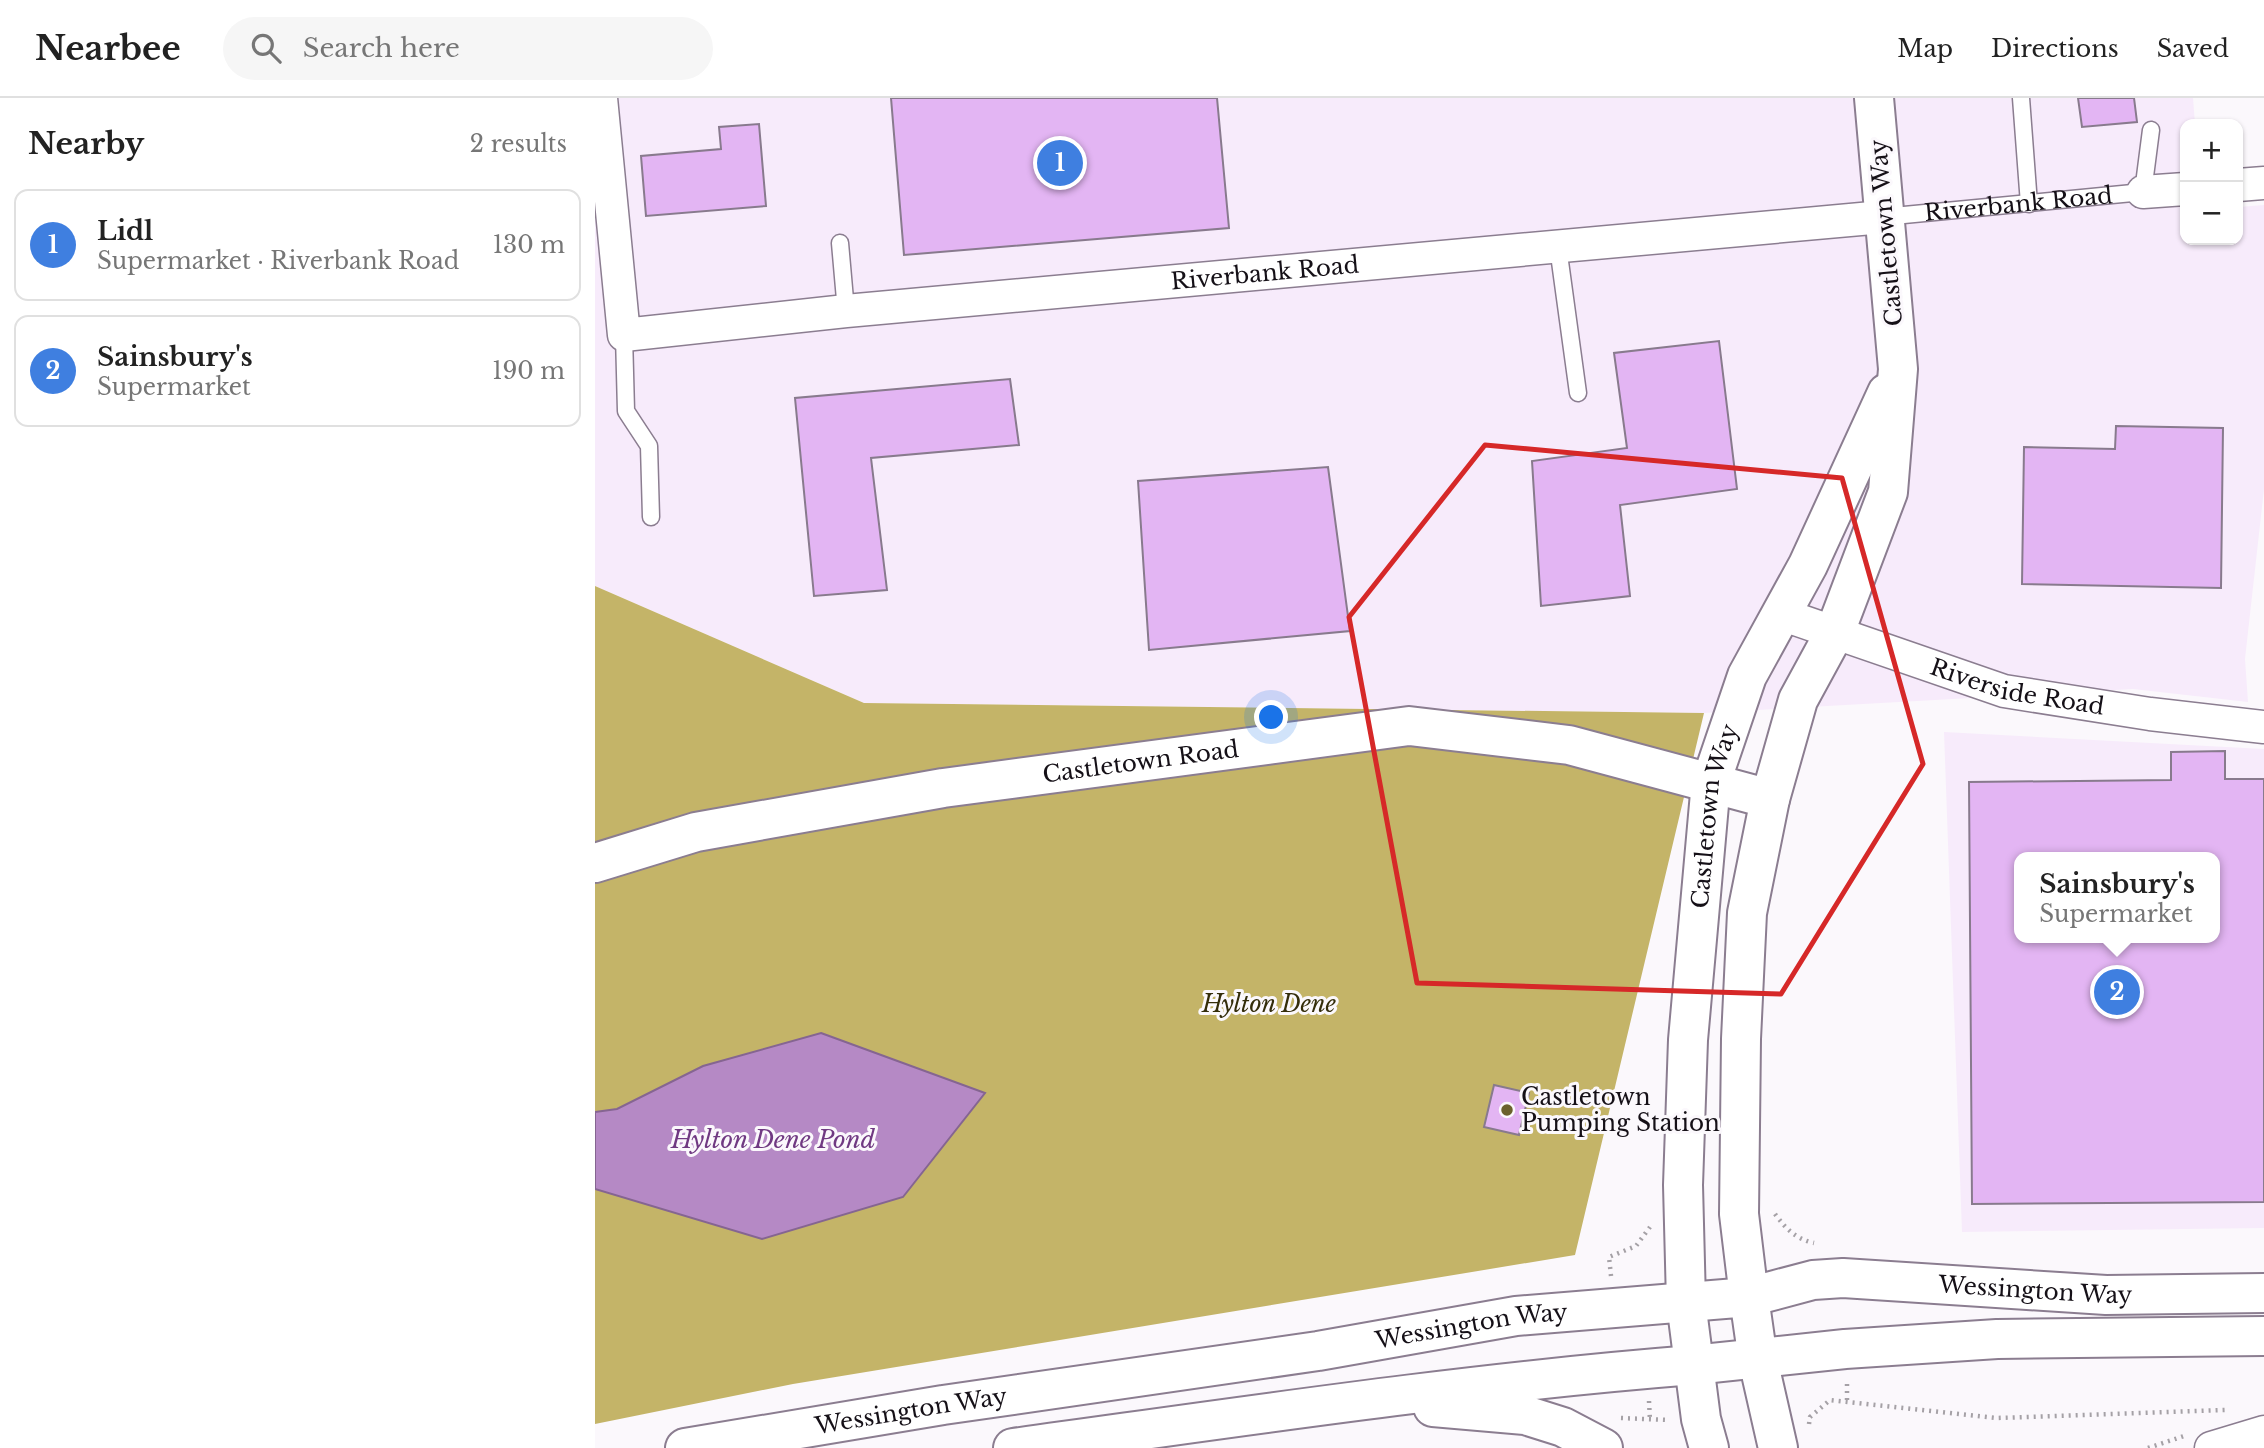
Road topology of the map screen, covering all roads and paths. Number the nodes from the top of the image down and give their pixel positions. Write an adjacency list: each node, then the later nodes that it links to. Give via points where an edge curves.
1 (1874, 98): 10 (main road, Castletown Way)
2 (2021, 98): 9 (lane)
3 (600, 118): 14 (street)
4 (2151, 130): 8 (lane)
5 (2264, 183): 6 (street)
6 (2243, 185)
7 (2180, 189): 8 (street)
8 (2143, 192): 9 (lane, Riverbank Road)
9 (2029, 204): 10 (lane, Riverbank Road)
10 (1883, 217): 12 (street, Riverbank Road); 15 (main road, Castletown Way)
11 (840, 243): 13 (lane)
12 (1557, 247): 13 (street, Riverbank Road); 16 (lane)
13 (846, 311): 14 (street, Riverbank Road)
14 (624, 335): 17 (lane, via 627,411 649,446)
15 (1898, 369): 18 (main road, Castletown Way); 19 (main road, Castletown Way, via 1888,492)
16 (1578, 393)
17 (651, 517)
18 (1781, 614): 19 (street, Riverside Road); 21 (main road, Castletown Way, via 1747,676)
19 (1835, 632): 20 (street, Riverside Road, via 2004,691); 22 (main road, Castletown Way, via 1798,700)
20 (2264, 727)
21 (1711, 782): 22 (main road, Castletown Road); 23 (main road, Castletown Road, via 1569,745 1409,726 943,788 696,832); 26 (main road, Castletown Way, via 1688,1040 1683,1185)
22 (1770, 799): 25 (main road, Castletown Way, via 1747,913 1741,1027 1739,1214)
23 (595, 863)
24 (2264, 1293): 25 (main road, Wessington Way, via 2106,1295 1843,1278 1814,1280)
25 (1749, 1297): 26 (main road, Wessington Way); 28 (main road, Castletown Way)
26 (1686, 1302): 29 (main road, Castletown Way); 34 (main road, Wessington Way, via 1516,1316 1318,1351)
27 (2264, 1336): 28 (main road, Wessington Way, via 1997,1339)
28 (1758, 1360): 29 (main road, Wessington Way); 33 (main road, Castletown Way)
29 (1693, 1365): 30 (main road, Wessington Way, via 1553,1376); 37 (main road, Castletown Way)
30 (1358, 1400): 35 (main road, Wessington Way); 36 (main road, via 1525,1415 1563,1427)
31 (2237, 1409): 33 (path, via 1997,1418 1830,1400 1810,1418 1806,1436)
32 (2264, 1432): 38 (street)
33 (1777, 1446)
34 (685, 1448)
35 (1013, 1448)
36 (1603, 1448)
37 (1709, 1448)
38 (2211, 1448)

